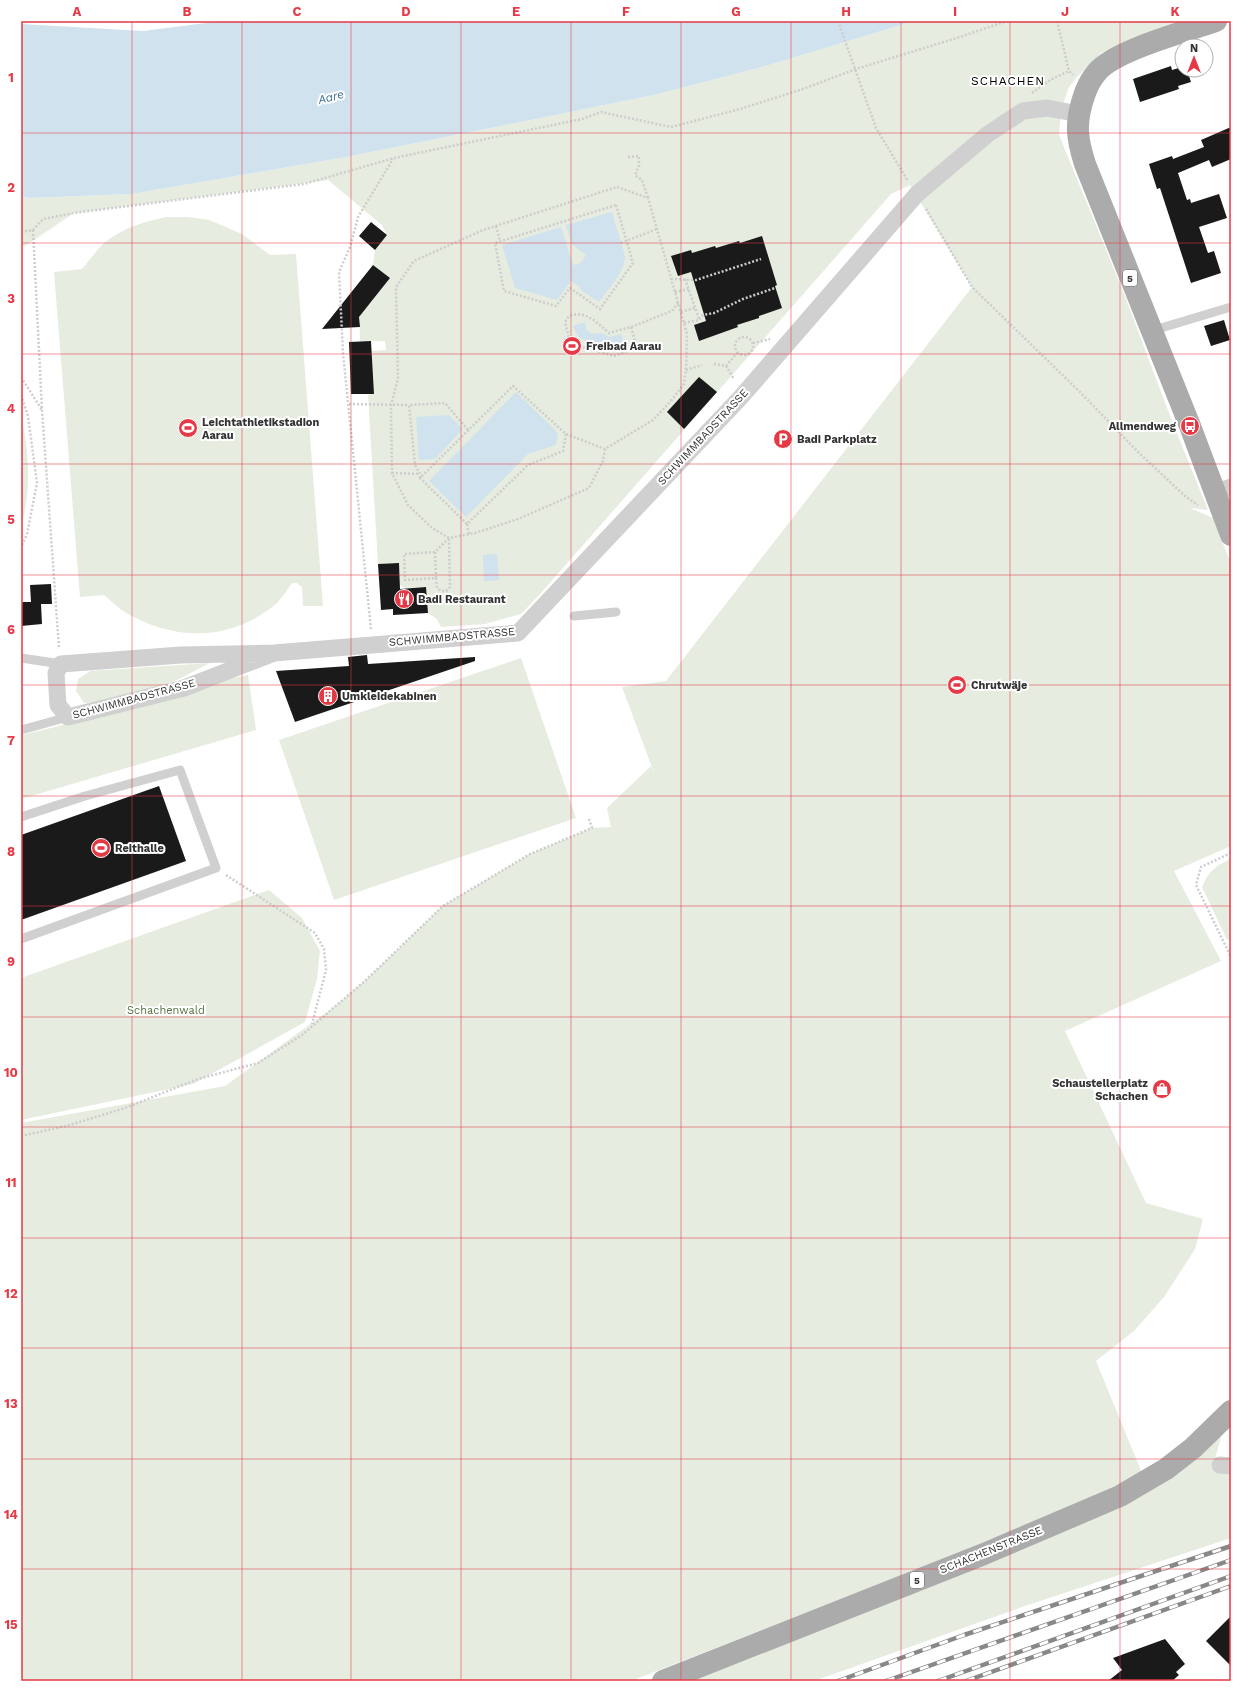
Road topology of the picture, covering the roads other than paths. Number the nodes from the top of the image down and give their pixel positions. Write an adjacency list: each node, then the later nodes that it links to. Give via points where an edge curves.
1 (1216, 21): 2 (main road, 5, via 1147,44 1111,60 1097,71 1088,86)
2 (1079, 114): 4 (main road, 5, via 1079,146); 9 (street, SCHWIMMBADSTRASSE, via 1047,108 1023,111 988,134 917,194 744,394 518,633)
3 (1231, 307): 4 (lane)
4 (1151, 331): 5 (main road, 5)
5 (1223, 496): 6 (main road, 5)
6 (1231, 535)
7 (616, 612): 8 (lane)
8 (574, 616)
9 (274, 653): 11 (street, SCHWIMMBADSTRASSE); 12 (street, SCHWIMMBADSTRASSE, via 184,688)
10 (21, 658): 11 (lane)
11 (61, 664): 12 (street, SCHWIMMBADSTRASSE, via 56,673 58,705)
12 (68, 718): 13 (lane)
13 (21, 730)
14 (21, 817): 15 (lane, via 180,770 216,868)
15 (21, 939)
16 (1231, 1411): 17 (main road, SCHACHENSTRASSE / 5, via 1193,1448 1166,1469 1120,1496 984,1554)
17 (663, 1681)

